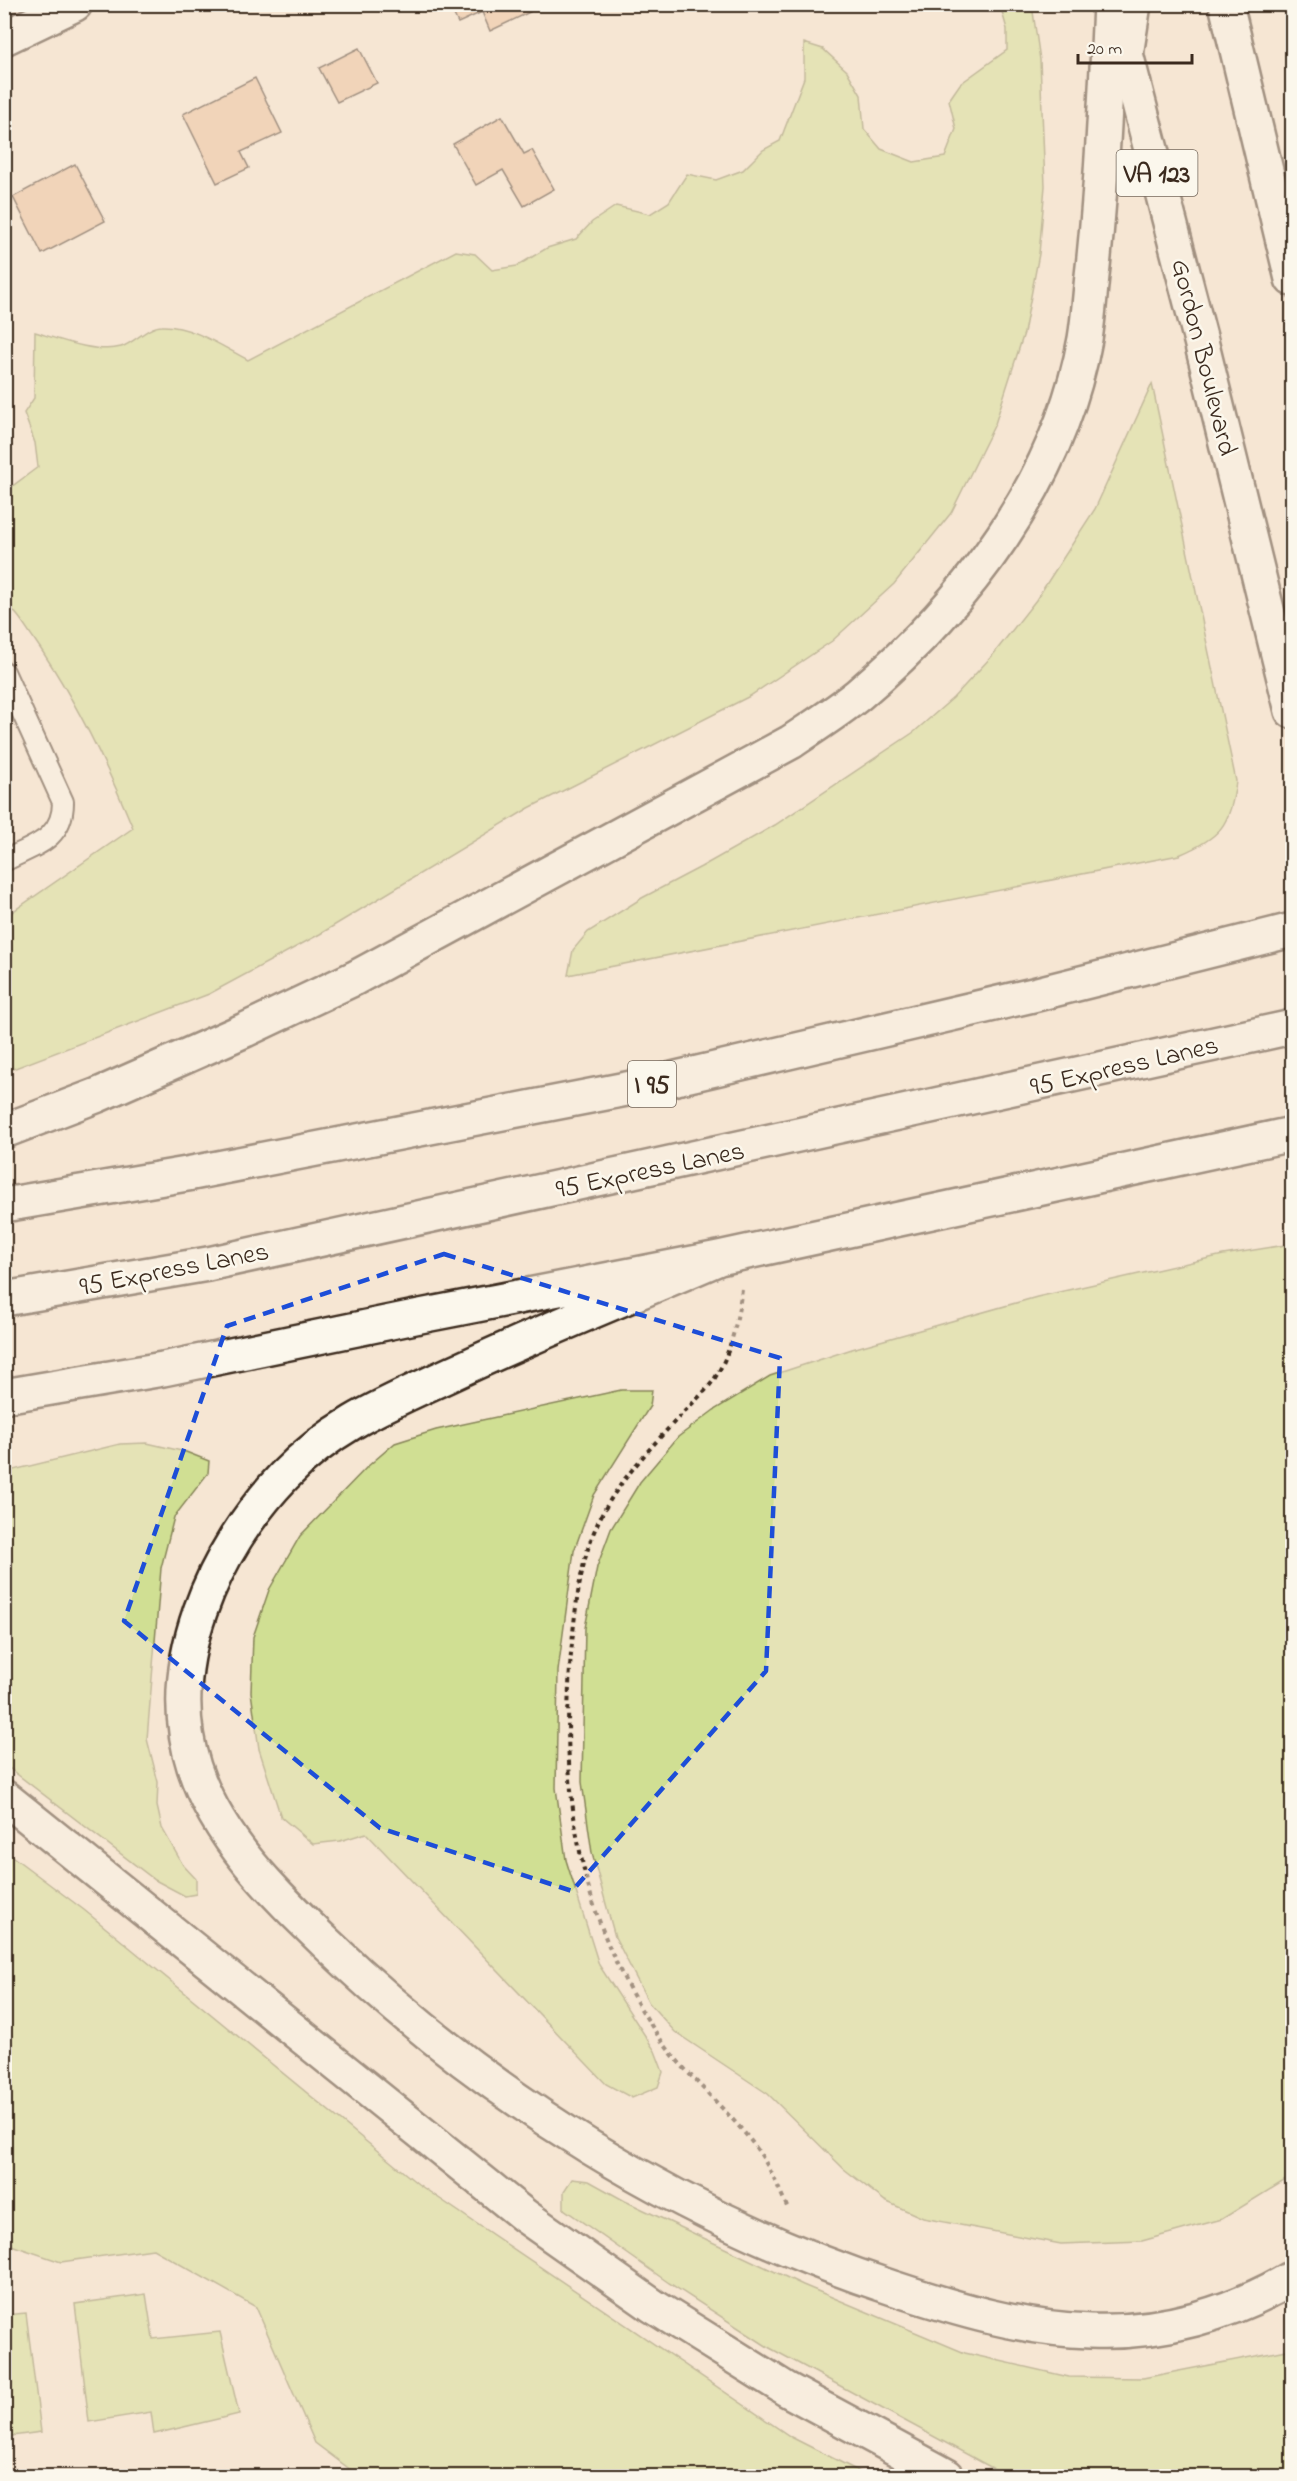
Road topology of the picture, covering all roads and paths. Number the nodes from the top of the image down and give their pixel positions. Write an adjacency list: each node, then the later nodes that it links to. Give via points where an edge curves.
1 (75, 4): 5 (main road)
2 (1112, 4): 6 (main road, Gordon Boulevard / VA 123); 15 (main road, via 1099,214 1085,339 1067,407 1040,473 1005,534 959,596 916,643 856,696 791,742 355,978 98,1095)
3 (1134, 4): 6 (main road)
4 (1226, 4): 7 (main road)
5 (4, 38)
6 (1126, 55): 9 (main road, Gordon Boulevard / VA 123, via 1202,341)
7 (1293, 279)
8 (4, 672): 10 (lane, via 63,802 63,817 55,832 43,841)
9 (1293, 711)
10 (4, 861)
11 (1293, 915): 13 (main road)
12 (1293, 930): 13 (main road, I 95)
13 (1033, 995): 17 (main road, I 95, via 642,1086 187,1174)
14 (1293, 1028): 19 (main road, 95 Express Lanes, via 208,1264)
15 (4, 1131)
16 (1293, 1134): 18 (main road)
17 (4, 1205)
18 (733, 1255): 20 (main road, via 163,1370); 22 (path, via 737,1324 721,1368 643,1456 605,1507 589,1544 573,1628 569,1685 572,1806 581,1863 595,1914 636,2002 663,2042 758,2150); 22 (main road, via 497,1352 353,1420 306,1454 245,1523 216,1573 193,1635 184,1680 184,1716 196,1772 208,1804 231,1843 367,1982 508,2094 603,2155 738,2227)
19 (4, 1299)
20 (4, 1396)
21 (4, 1797): 24 (main road, via 525,2216 652,2306 786,2389)
22 (811, 2259): 23 (main road, via 934,2302 1036,2326 1094,2332 1154,2328 1212,2315)
23 (1293, 2278)
24 (947, 2476)

